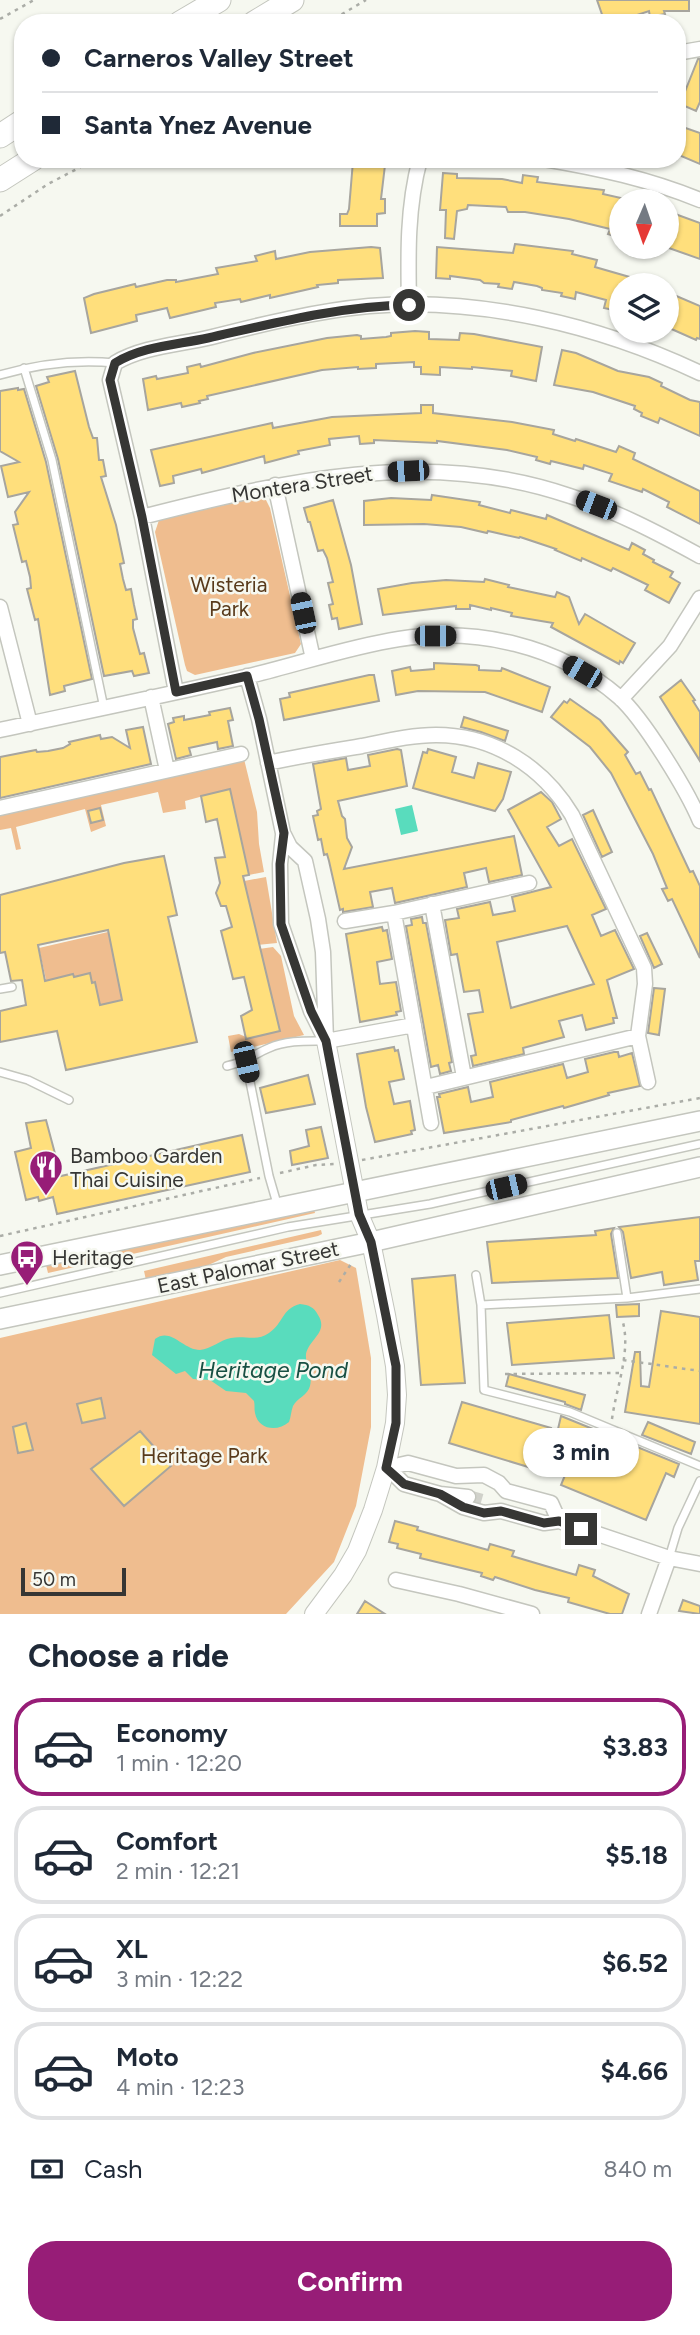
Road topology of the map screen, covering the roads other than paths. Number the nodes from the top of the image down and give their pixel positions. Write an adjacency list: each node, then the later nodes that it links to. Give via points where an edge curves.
1 (219, 0): 3 (main road)
2 (292, 0): 4 (main road)
3 (195, 14)
4 (269, 14)
5 (19, 168): 8 (main road)
6 (418, 168): 10 (street, via 408,231)
7 (596, 168): 9 (street)
8 (0, 180)
9 (700, 200)
10 (409, 305): 11 (street, via 303,316 146,350); 13 (street, via 493,311 576,328)
11 (115, 363): 12 (lane, via 77,360); 16 (street, via 110,380)
12 (24, 368): 14 (lane); 25 (lane, via 52,460)
13 (700, 373)
14 (0, 375)
15 (275, 485): 16 (street, Montera Street); 17 (street, Montera Street, via 327,476 408,471 497,478 608,510); 20 (street)
16 (142, 517): 22 (street)
17 (700, 556)
18 (700, 598): 24 (street, via 670,646)
19 (0, 607): 26 (street)
20 (313, 659): 21 (street); 24 (street, via 399,639 493,639 550,655)
21 (247, 676): 22 (street); 29 (street)
22 (176, 692): 23 (street)
23 (151, 697): 25 (street); 30 (street)
24 (621, 699): 32 (street, via 656,745)
25 (104, 708): 26 (street)
26 (30, 724): 27 (street)
27 (0, 730)
28 (241, 754): 30 (street)
29 (268, 763): 33 (street); 41 (street, via 438,735 486,743 529,766 553,788 572,815 644,968)
30 (167, 770): 31 (street)
31 (0, 808)
32 (700, 821)
33 (284, 833): 42 (street, via 281,924); 42 (street, via 290,847 305,861 318,919)
34 (529, 883): 35 (street)
35 (432, 904): 36 (street); 46 (street)
36 (394, 913): 37 (street); 40 (street)
37 (345, 921)
38 (12, 987): 39 (lane)
39 (0, 989)
40 (414, 1025): 42 (street); 48 (street)
41 (638, 1036): 46 (street); 47 (street)
42 (326, 1041): 43 (lane, via 270,1047); 54 (street)
43 (246, 1062): 44 (lane); 55 (lane)
44 (227, 1066)
45 (0, 1072): 49 (lane)
46 (464, 1077): 48 (street)
47 (648, 1082)
48 (426, 1087): 51 (street)
49 (69, 1100)
50 (700, 1121): 54 (main road)
51 (431, 1123)
52 (700, 1144): 56 (lane, via 430,1204)
53 (700, 1167): 58 (main road, East Palomar Street)
54 (354, 1192): 55 (main road); 56 (street)
55 (278, 1208): 59 (main road)
56 (359, 1214): 58 (street); 62 (lane)
57 (617, 1233): 63 (lane)
58 (371, 1242): 65 (main road, East Palomar Street); 67 (street, via 396,1366 396,1423)
59 (0, 1265)
60 (476, 1275): 64 (lane)
61 (700, 1290): 63 (lane)
62 (0, 1293)
63 (627, 1298): 64 (lane)
64 (481, 1305): 66 (lane, via 484,1390 570,1412)
65 (0, 1319)
66 (700, 1466)
67 (388, 1468): 68 (street, via 408,1463); 71 (street, via 404,1484); 79 (street, via 358,1550)
68 (456, 1476): 70 (street, via 491,1477); 72 (lane)
69 (700, 1482): 75 (lane)
70 (506, 1491): 73 (lane); 74 (street, via 551,1503)
71 (440, 1494): 72 (street); 73 (street, via 473,1510)
72 (469, 1498): 73 (street)
73 (501, 1511): 74 (street, via 544,1523)
74 (559, 1521): 75 (street)
75 (669, 1558): 76 (street); 81 (street)
76 (700, 1564)
77 (396, 1580): 78 (street)
78 (501, 1610): 80 (street)
79 (314, 1614)
80 (532, 1614)
81 (649, 1614)

